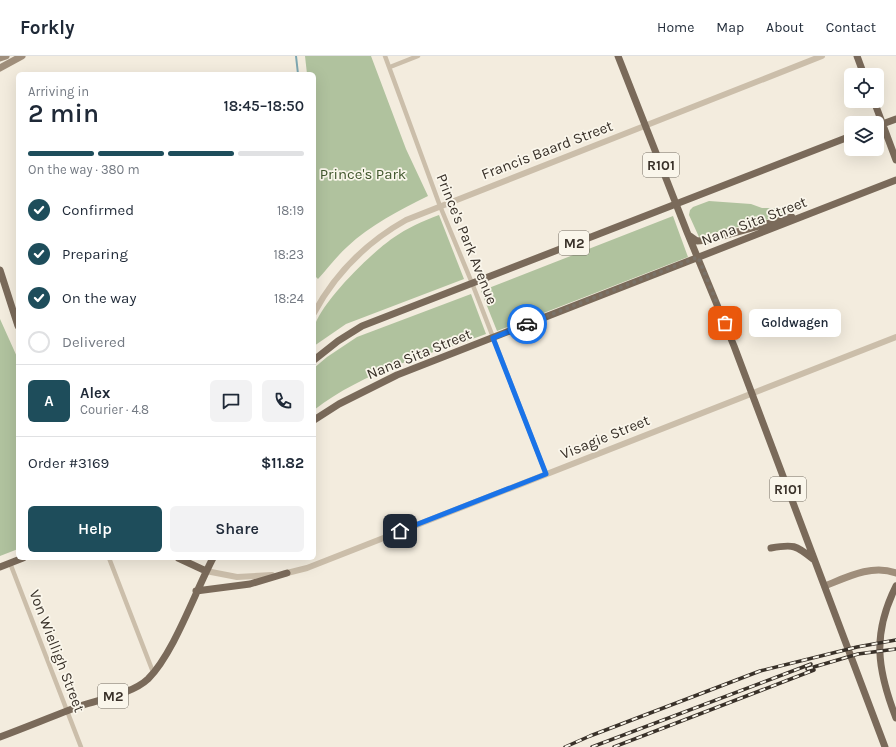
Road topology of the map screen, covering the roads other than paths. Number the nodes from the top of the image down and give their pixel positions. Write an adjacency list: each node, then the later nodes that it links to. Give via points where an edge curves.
1 (6, 56): 8 (main road)
2 (22, 56): 10 (main road)
3 (385, 56): 9 (street, Prince's Park Avenue)
4 (418, 56): 9 (street)
5 (618, 56): 14 (main road, R101)
6 (822, 56): 14 (street, Francis Baard Street)
7 (857, 56): 11 (main road)
8 (0, 58)
9 (390, 67): 20 (street, Prince's Park Avenue)
10 (0, 68)
11 (861, 68)
12 (896, 118): 13 (main road)
13 (884, 123)
14 (646, 126): 19 (main road, R101); 20 (street, Francis Baard Street)
15 (884, 134): 17 (main road)
16 (844, 139): 19 (main road, M2)
17 (896, 160)
18 (896, 180): 21 (main road, Nana Sita Street)
19 (676, 204): 22 (main road, R101); 25 (main road, M2)
20 (440, 206): 25 (street, Prince's Park Avenue); 27 (street, Francis Baard Street, via 395,226 367,247 325,292)
21 (816, 211): 22 (main road, via 704,241 694,240); 23 (main road, Nana Sita Street)
22 (687, 232): 23 (main road, R101)
23 (698, 257): 30 (main road, Nana Sita Street); 33 (main road, R101)
24 (0, 270): 28 (main road)
25 (472, 283): 30 (street, Prince's Park Avenue); 32 (main road, M2, via 362,326)
26 (0, 284): 28 (main road)
27 (316, 309)
28 (13, 314): 29 (main road)
29 (16, 321)
30 (493, 338): 34 (main road, Nana Sita Street, via 364,390); 35 (street, Prince's Park Avenue)
31 (896, 338): 33 (street, Visagie Street)
32 (316, 358)
33 (752, 392): 35 (street, Visagie Street); 41 (main road, R101)
34 (316, 419)
35 (546, 474): 45 (street, Visagie Street, via 307,568)
36 (771, 548): 41 (main road, via 796,546)
37 (18, 560): 42 (main road)
38 (109, 560): 50 (street)
39 (182, 560): 44 (main road)
40 (212, 560): 44 (main road, M2)
41 (815, 560): 47 (main road, R101)
42 (10, 563): 43 (main road); 53 (street, Von Wielligh Street)
43 (0, 567)
44 (206, 571): 45 (street, Visagie Street, via 248,578); 49 (main road, M2)
45 (287, 573): 49 (main road, via 250,584)
46 (896, 573): 47 (main road, via 871,570)
47 (825, 586): 56 (main road, R101)
48 (896, 586): 51 (main road, via 882,623 880,665)
49 (196, 591): 50 (main road, M2, via 180,627)
50 (153, 672): 53 (main road, M2, via 139,685)
51 (883, 680): 52 (main road); 54 (main road)
52 (896, 708)
53 (67, 711): 55 (main road, M2); 57 (street, Von Wielligh Street)
54 (896, 718)
55 (0, 737)
56 (884, 745)
57 (81, 747)

